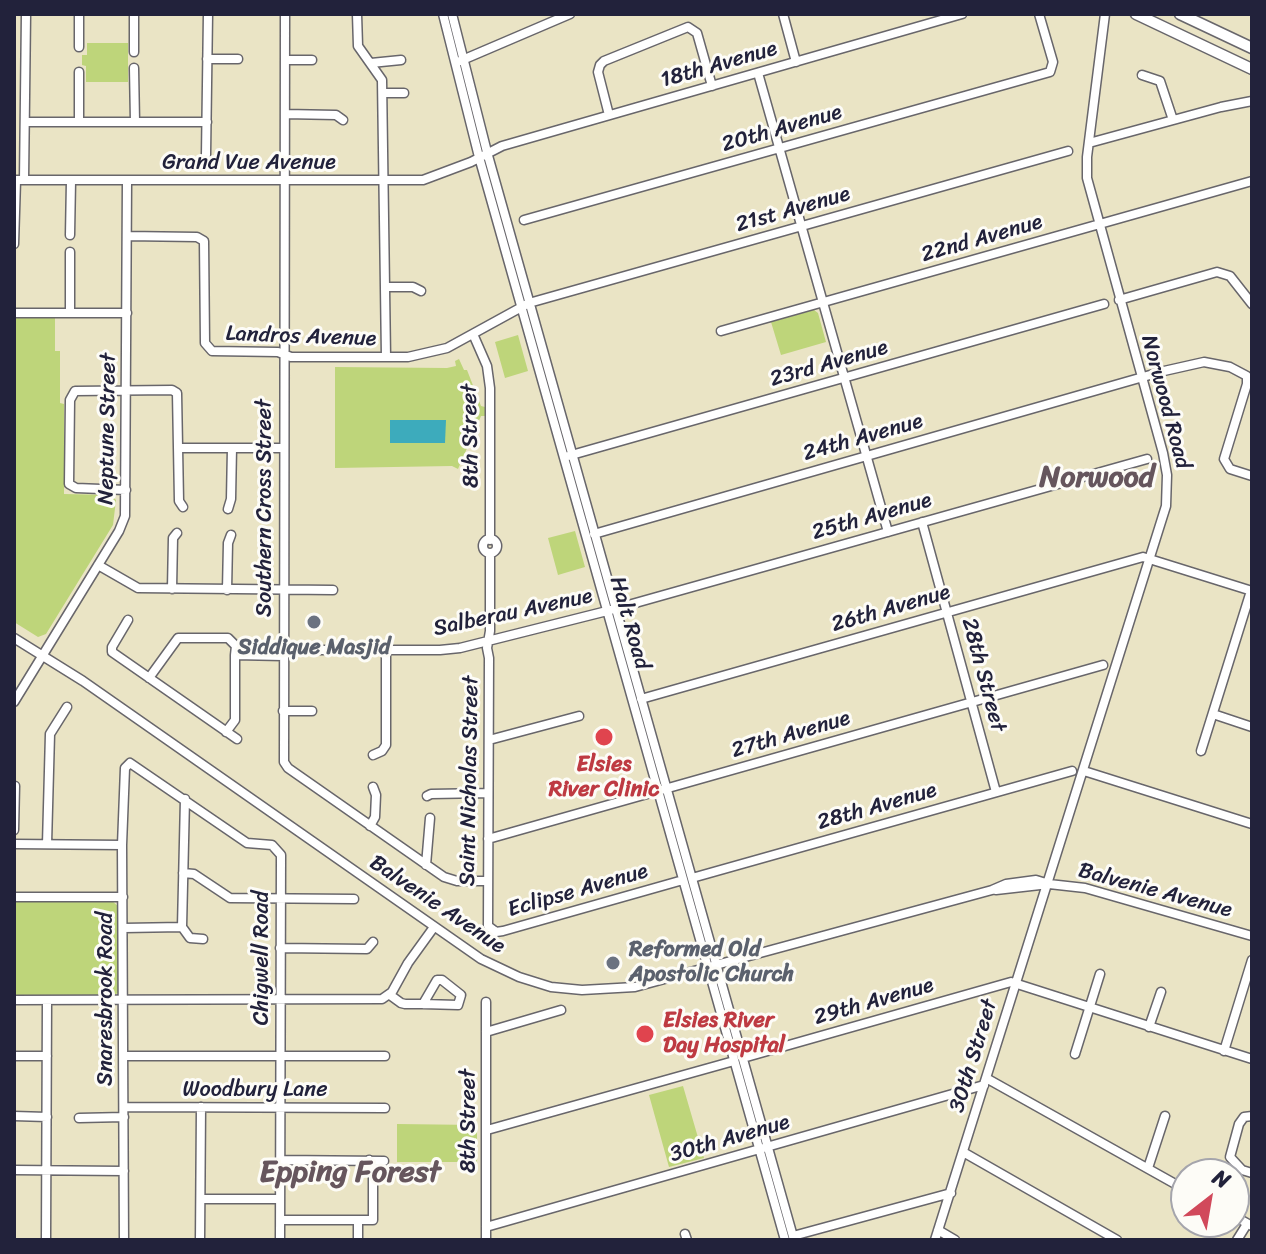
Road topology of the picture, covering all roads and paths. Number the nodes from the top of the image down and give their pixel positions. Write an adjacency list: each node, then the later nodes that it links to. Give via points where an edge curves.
1 (26, 14): 40 (street)
2 (79, 14): 16 (street)
3 (134, 14): 18 (street)
4 (208, 14): 19 (street)
5 (285, 14): 21 (street, Southern Cross Street)
6 (357, 14): 26 (street, via 358,46)
7 (443, 14): 24 (street, Halt Road)
8 (452, 14): 24 (street, Halt Road)
9 (570, 14): 24 (street)
10 (783, 14): 25 (street)
11 (962, 14): 25 (street, 18th Avenue)
12 (1039, 14): 45 (street, 20th Avenue, via 1053,62 1050,72)
13 (1105, 14): 44 (street, Norwood Road)
14 (1136, 14): 28 (main road)
15 (1180, 14): 17 (main road)
16 (79, 47)
17 (1252, 48)
18 (134, 52)
19 (207, 59): 20 (street); 43 (street)
20 (238, 59)
21 (285, 60): 22 (street); 36 (street, Southern Cross Street)
22 (312, 60)
23 (401, 60): 26 (street)
24 (460, 61): 48 (street, Halt Road)
25 (796, 62): 30 (street, 18th Avenue)
26 (371, 63): 33 (street, via 382,78)
27 (134, 68): 42 (street)
28 (1252, 69)
29 (79, 72): 41 (street)
30 (758, 73): 32 (street, 18th Avenue); 45 (street)
31 (1142, 75): 39 (street, via 1160,81)
32 (712, 86): 37 (street, 18th Avenue); 37 (street, via 697,33 688,27 600,65)
33 (383, 93): 34 (street); 52 (street)
34 (404, 93)
35 (1252, 101): 39 (street)
36 (285, 114): 38 (street, via 336,115); 54 (street, Southern Cross Street)
37 (609, 115): 48 (street, 18th Avenue)
38 (343, 120)
39 (1173, 120): 44 (street)
40 (25, 122): 41 (street); 49 (street)
41 (79, 122): 42 (street)
42 (135, 122): 43 (street)
43 (207, 122): 47 (street)
44 (1089, 143): 56 (street, Norwood Road, via 1087,178)
45 (779, 149): 55 (street, 20th Avenue); 57 (street)
46 (1068, 151): 57 (street, 21st Avenue)
47 (206, 155)
48 (483, 155): 52 (street, Grand Vue Avenue, via 423,180); 68 (street, Halt Road)
49 (18, 180): 50 (street, Grand Vue Avenue); 60 (street)
50 (71, 181): 51 (street, Grand Vue Avenue); 58 (street)
51 (127, 181): 54 (street, Grand Vue Avenue); 59 (street, Neptune Street)
52 (383, 181): 54 (street, Grand Vue Avenue); 62 (street)
53 (1252, 181): 56 (street, 22nd Avenue)
54 (284, 182): 74 (street, Southern Cross Street)
55 (524, 220)
56 (1098, 224): 64 (street, Norwood Road); 65 (street, 22nd Avenue)
57 (801, 226): 65 (street); 68 (street, 21st Avenue)
58 (70, 235)
59 (127, 236): 71 (street, Neptune Street); 74 (street, Landros Avenue, via 202,239 208,348)
60 (14, 244)
61 (70, 252): 70 (street)
62 (385, 287): 63 (street); 75 (street)
63 (421, 291)
64 (1119, 300): 67 (street, via 1217,272 1230,276); 76 (street, Norwood Road)
65 (823, 302): 72 (street, 22nd Avenue); 77 (street)
66 (1104, 304): 77 (street, 23rd Avenue)
67 (1252, 304)
68 (525, 305): 73 (street, Landros Avenue); 82 (street, Halt Road)
69 (14, 313): 70 (street)
70 (70, 313): 71 (street)
71 (127, 313): 78 (street, Neptune Street)
72 (721, 331)
73 (473, 334): 75 (street, Landros Avenue, via 427,354); 105 (street, 8th Street, via 490,388 490,540 484,545 490,553)
74 (284, 355): 75 (street, Landros Avenue); 81 (street, Southern Cross Street)
75 (386, 357)
76 (1141, 377): 83 (street, 24th Avenue); 85 (street, 24th Avenue, via 1204,362 1245,374 1247,384 1224,459 1230,469); 94 (street, Norwood Road, via 1168,483)
77 (844, 378): 82 (street, 23rd Avenue); 83 (street)
78 (126, 391): 79 (street, via 177,393); 86 (street, Neptune Street); 86 (street, via 72,394 69,481 76,488)
79 (180, 448): 80 (street); 87 (street)
80 (232, 448): 81 (street); 88 (street)
81 (284, 448): 98 (street, Southern Cross Street)
82 (568, 456): 92 (street, Halt Road); 101 (street, Halt Road)
83 (866, 456): 90 (street); 92 (street, 24th Avenue)
84 (1147, 459): 89 (street, 25th Avenue)
85 (1252, 476)
86 (126, 490): 95 (street, Neptune Street, via 123,521)
87 (183, 507)
88 (228, 509)
89 (922, 522): 90 (street, 25th Avenue); 102 (street, 28th Street)
90 (888, 532): 101 (street, 25th Avenue)
91 (177, 533): 96 (street)
92 (594, 534): 101 (street, Halt Road)
93 (231, 535): 97 (street)
94 (1150, 559): 100 (street); 102 (street, 26th Avenue); 128 (street, Norwood Road)
95 (98, 565): 96 (street, via 138,588); 109 (street, Neptune Street)
96 (172, 589): 97 (street)
97 (227, 590): 98 (street)
98 (283, 590): 99 (street); 107 (street, Southern Cross Street)
99 (333, 590)
100 (1251, 591): 118 (street)
101 (611, 610): 105 (street, Salberau Avenue); 112 (street, Halt Road); 131 (street, Halt Road)
102 (947, 612): 112 (street, 26th Avenue); 114 (street, 28th Street)
103 (128, 620): 111 (street, via 111,649)
104 (14, 638): 109 (street, Balvenie Avenue)
105 (488, 641): 106 (street, Salberau Avenue, via 450,650); 123 (street, Saint Nicholas Street)
106 (386, 650): 107 (street, Salberau Avenue); 125 (street, via 386,745)
107 (283, 653): 108 (street, Salberau Avenue); 116 (street, Southern Cross Street)
108 (235, 655): 111 (street, via 236,646 228,638 182,637); 121 (street, via 235,720)
109 (43, 656): 113 (street, Neptune Street); 155 (street, Balvenie Avenue)
110 (1103, 665): 114 (street, 27th Avenue)
111 (149, 678): 121 (street)
112 (641, 699): 131 (street, Halt Road)
113 (14, 702)
114 (971, 702): 131 (street, 27th Avenue); 132 (street, 28th Street)
115 (67, 707): 142 (street, via 50,734)
116 (283, 711): 117 (street); 138 (street, Southern Cross Street, via 288,768)
117 (312, 711)
118 (1213, 714): 120 (street); 124 (street)
119 (579, 716): 123 (street)
120 (1252, 727)
121 (226, 732): 122 (street)
122 (237, 739)
123 (489, 740): 133 (street, Saint Nicholas Street)
124 (1201, 751)
125 (373, 755)
126 (133, 763): 135 (street, Chigwell Road); 143 (street, Snaresbrook Road, via 125,768)
127 (1072, 771): 132 (street, 28th Avenue)
128 (1084, 771): 137 (street); 148 (street, Norwood Road)
129 (15, 786): 139 (street)
130 (373, 787): 138 (street)
131 (662, 790): 140 (street, 27th Avenue); 146 (street, Halt Road)
132 (996, 792): 146 (street, 28th Avenue)
133 (488, 793): 134 (street); 140 (street, Saint Nicholas Street)
134 (427, 796)
135 (185, 799): 145 (street); 151 (street, Chigwell Road, via 247,843 277,849)
136 (430, 818): 144 (street)
137 (1252, 824)
138 (370, 826): 144 (street, Southern Cross Street)
139 (14, 830)
140 (488, 839): 147 (street, Saint Nicholas Street)
141 (14, 844): 142 (street)
142 (47, 844): 143 (street)
143 (122, 845): 150 (street, Snaresbrook Road)
144 (426, 865): 147 (street, Southern Cross Street, via 450,879)
145 (183, 873): 151 (street, via 194,874 230,898); 154 (street)
146 (687, 879): 153 (street, Eclipse Avenue, via 503,931 496,932); 162 (street, Halt Road)
147 (487, 881): 153 (street, Saint Nicholas Street)
148 (1049, 884): 157 (street, Balvenie Avenue, via 1101,891); 162 (street, Balvenie Avenue, via 1006,884); 164 (street, 30th Street)
149 (14, 897): 150 (street)
150 (123, 897): 156 (street, Snaresbrook Road)
151 (280, 898): 152 (street); 160 (street, Chigwell Road)
152 (354, 899)
153 (487, 922)
154 (182, 927): 156 (street); 158 (street, via 190,938)
155 (434, 927): 162 (street, Balvenie Avenue, via 493,966 564,989 635,987); 166 (street)
156 (124, 928): 169 (street, Snaresbrook Road)
157 (1252, 936)
158 (203, 939)
159 (373, 942): 160 (street, via 367,949)
160 (280, 948): 170 (street, Chigwell Road)
161 (1252, 960): 177 (street)
162 (713, 967): 185 (street, Halt Road)
163 (1100, 974): 173 (street)
164 (1015, 985): 173 (street); 185 (street, 29th Avenue); 186 (street, 30th Street)
165 (1161, 992): 175 (street)
166 (390, 995): 170 (street, via 378,1000); 172 (street, via 401,1003)
167 (14, 1000): 168 (street)
168 (47, 1000): 169 (street); 180 (street)
169 (125, 1000): 170 (street); 181 (street, Snaresbrook Road)
170 (280, 1000): 182 (street, Chigwell Road)
171 (486, 1002): 176 (street, 8th Street)
172 (423, 1004): 172 (street, via 458,1005 462,997 439,979)
173 (1089, 1008): 175 (street); 178 (street)
174 (561, 1010): 176 (street)
175 (1149, 1027): 177 (street)
176 (486, 1032): 196 (street, 8th Street)
177 (1224, 1051): 184 (street)
178 (1075, 1054)
179 (14, 1056): 180 (street)
180 (47, 1056): 194 (street)
181 (125, 1056): 182 (street); 190 (street, Snaresbrook Road)
182 (280, 1056): 183 (street); 188 (street, Chigwell Road)
183 (385, 1056)
184 (1252, 1059)
185 (738, 1060): 196 (street, 29th Avenue); 197 (street, Halt Road)
186 (985, 1082): 197 (street, 30th Avenue); 198 (street, 30th Street); 202 (street)
187 (201, 1107): 188 (street, Woodbury Lane); 190 (street, Woodbury Lane); 209 (street)
188 (280, 1108): 189 (street, Woodbury Lane); 199 (street, Chigwell Road)
189 (385, 1108)
190 (124, 1112): 195 (street, Woodbury Lane); 205 (street, Snaresbrook Road)
191 (14, 1116): 194 (street)
192 (1165, 1116): 202 (street)
193 (1252, 1116): 206 (street, via 1239,1124 1230,1157)
194 (47, 1117): 204 (street)
195 (79, 1118)
196 (487, 1130): 213 (street, 8th Street)
197 (763, 1148): 213 (street, 30th Avenue); 215 (street, Halt Road)
198 (963, 1152): 208 (street, 30th Street); 223 (street)
199 (280, 1160): 200 (street); 210 (street, Chigwell Road)
200 (369, 1160): 201 (street); 212 (street, via 373,1220)
201 (384, 1161)
202 (1148, 1168): 207 (street)
203 (14, 1170): 204 (street)
204 (47, 1170): 205 (street); 216 (street)
205 (124, 1171): 217 (street, Snaresbrook Road)
206 (1252, 1173)
207 (1170, 1181)
208 (951, 1193): 214 (street, 30th Street); 215 (street)
209 (201, 1199): 210 (street); 218 (street)
210 (280, 1199): 211 (street, Chigwell Road)
211 (280, 1220): 212 (street); 219 (street, Chigwell Road)
212 (358, 1220): 220 (street)
213 (486, 1227): 221 (street, 8th Street)
214 (937, 1235): 222 (street)
215 (787, 1239)
216 (46, 1240)
217 (124, 1240)
218 (200, 1240)
219 (280, 1240)
220 (358, 1240)
221 (486, 1240)
222 (955, 1240)
223 (1117, 1240)

